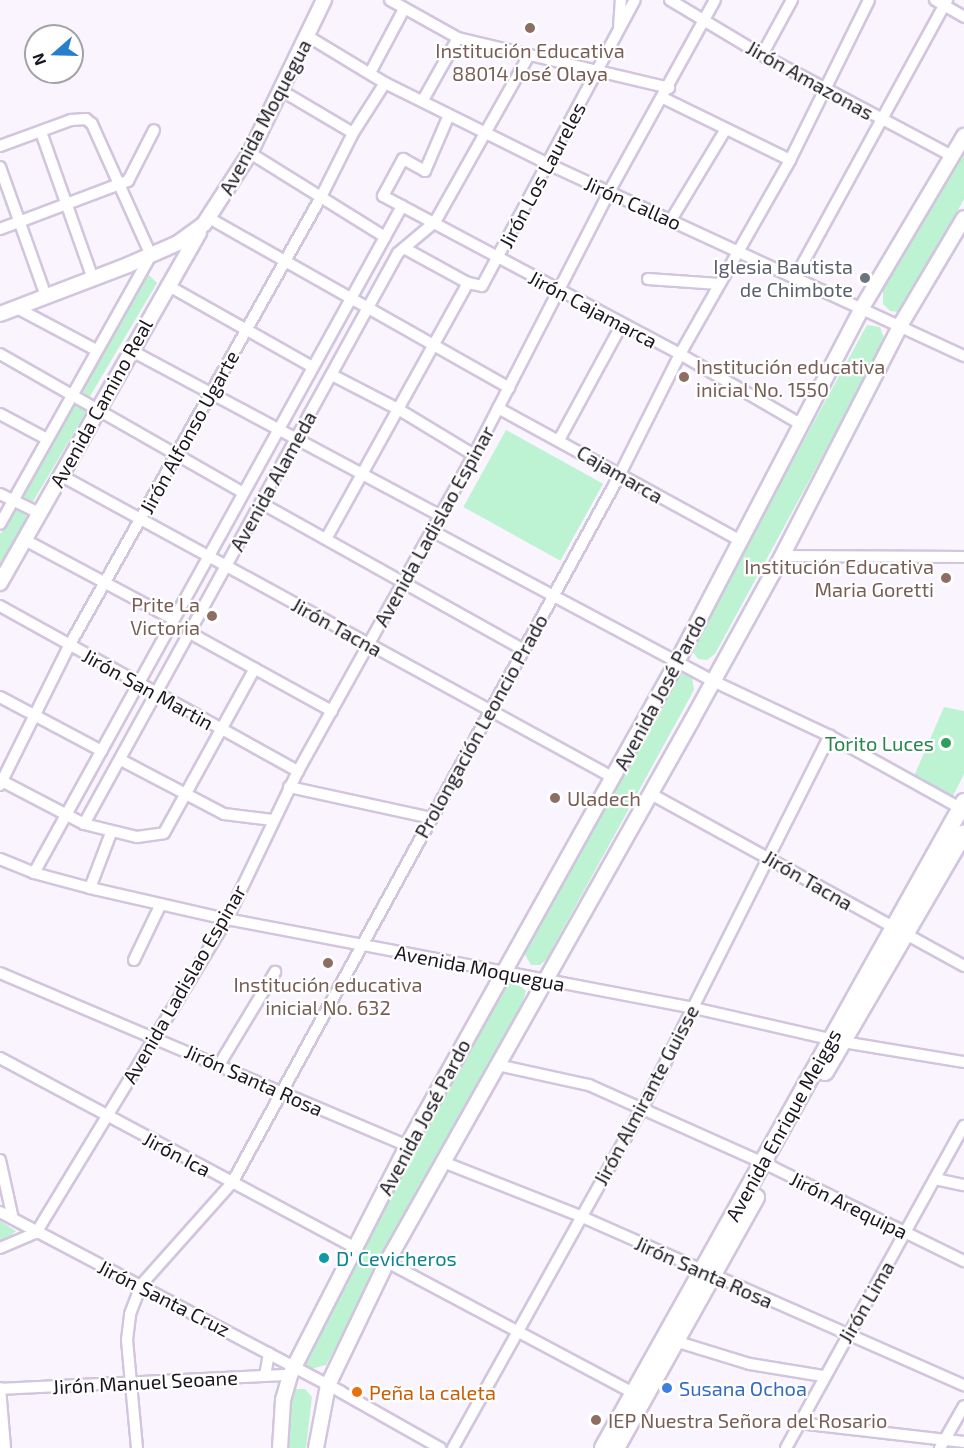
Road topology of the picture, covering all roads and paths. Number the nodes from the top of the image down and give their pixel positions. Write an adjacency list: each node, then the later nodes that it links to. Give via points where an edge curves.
1 (324, 0): 14 (main road, Avenida Moquegua)
2 (390, 0): 10 (street)
3 (621, 0): 13 (street)
4 (635, 0): 13 (street, Jirón Los Laureles)
5 (670, 0): 12 (street, Jirón Amazonas)
6 (715, 0): 12 (street, Avenida Ladislao Espinar)
7 (792, 0): 16 (street)
8 (869, 0): 21 (street, Prolongación Leoncio Prado)
9 (942, 2): 11 (street); 26 (street)
10 (404, 9): 15 (street); 19 (street)
11 (964, 17)
12 (704, 20): 16 (street, Jirón Amazonas); 23 (street, Avenida Ladislao Espinar)
13 (618, 34): 18 (street, Jirón Los Laureles)
14 (309, 37): 19 (street, Jirón Callao); 22 (main road, Avenida Moquegua)
15 (458, 38): 17 (street); 24 (street)
16 (762, 55): 21 (street, Jirón Amazonas)
17 (528, 57): 18 (street); 31 (street, Avenida Alameda)
18 (599, 71): 23 (street); 37 (street, Jirón Los Laureles)
19 (370, 74): 20 (street, Jirón Callao)
20 (385, 83): 24 (street, Jirón Callao); 30 (street, Jirón Alfonso Ugarte)
21 (823, 88): 26 (street, Jirón Amazonas); 36 (street, Prolongación Leoncio Prado)
22 (282, 91): 30 (street); 34 (main road, Avenida Moquegua)
23 (666, 93): 27 (street); 40 (street, Avenida Ladislao Espinar)
24 (423, 100): 25 (street, Jirón Callao)
25 (449, 115): 31 (street, Jirón Callao); 43 (street, Jirón Cajamarca, via 425,171 403,159 383,195)
26 (882, 121): 35 (street, Jirón Amazonas); 56 (street)
27 (726, 129): 36 (street); 45 (street)
28 (154, 130): 39 (street, via 128,181)
29 (41, 132): 33 (street); 39 (street, via 86,119 92,124); 42 (street)
30 (353, 133): 41 (street, Jirón Alfonso Ugarte)
31 (486, 133): 37 (street, Jirón Callao); 48 (street, Avenida Alameda)
32 (964, 136): 35 (main road, Avenida José Pardo)
33 (0, 146)
34 (250, 153): 41 (street); 46 (main road, Avenida Moquegua)
35 (952, 156): 65 (main road, Avenida José Pardo)
36 (790, 160): 52 (street, Prolongación Leoncio Prado)
37 (546, 163): 40 (street, Jirón Callao); 54 (street, Jirón Los Laureles)
38 (0, 167): 47 (street)
39 (117, 186): 42 (street); 53 (street)
40 (609, 192): 45 (street, Jirón Callao); 62 (street, Avenida Ladislao Espinar)
41 (321, 197): 50 (street); 55 (street, Jirón Alfonso Ugarte)
42 (67, 204): 47 (street); 57 (street)
43 (402, 207): 48 (street, Jirón Cajamarca); 50 (street, Avenida Alameda)
44 (964, 218): 69 (main road, Avenida José Pardo)
45 (671, 220): 52 (street, Jirón Callao)
46 (207, 221): 53 (main road, Avenida Moquegua, via 184,240); 55 (street); 61 (main road, Avenida Camino Real)
47 (20, 222): 49 (street); 63 (street)
48 (435, 222): 51 (street, Avenida Alameda); 54 (street, Jirón Cajamarca)
49 (0, 229)
50 (384, 237): 64 (street, Avenida Alameda)
51 (404, 248): 59 (street); 67 (street, Avenida Alameda)
52 (737, 250): 56 (street, Jirón Callao); 60 (street, Prolongación Leoncio Prado)
53 (151, 255): 57 (main road, Avenida Moquegua); 73 (street)
54 (498, 258): 59 (street, Jirón Los Laureles, via 482,286); 62 (street, Jirón Cajamarca)
55 (284, 262): 64 (street); 71 (street, Jirón Alfonso Ugarte)
56 (796, 276): 65 (street, Jirón Callao)
57 (93, 279): 63 (main road, Avenida Moquegua)
58 (648, 279): 60 (street)
59 (468, 283): 72 (street)
60 (719, 284): 76 (street, Prolongación Leoncio Prado)
61 (167, 285): 71 (street); 74 (main road, Avenida Camino Real)
62 (559, 293): 70 (street, Jirón Cajamarca); 80 (street, Avenida Ladislao Espinar)
63 (46, 296): 66 (main road, Avenida Moquegua)
64 (349, 299): 67 (street); 78 (street, Avenida Alameda)
65 (863, 306): 69 (street, Jirón Callao); 87 (main road, Avenida José Pardo)
66 (17, 308): 68 (main road, Avenida Moquegua); 73 (street)
67 (368, 310): 72 (street); 79 (street, Avenida Alameda)
68 (0, 314)
69 (901, 324): 77 (street, Jirón Callao); 109 (main road, Avenida José Pardo)
70 (621, 326): 76 (street, Jirón Cajamarca); 91 (street)
71 (246, 329): 78 (street); 81 (street, Jirón Alfonso Ugarte)
72 (434, 344): 80 (street); 84 (street)
73 (96, 350): 82 (street)
74 (130, 350): 81 (street); 85 (main road, Avenida Camino Real)
75 (0, 354): 82 (street)
76 (680, 354): 87 (street, Jirón Cajamarca); 96 (street, Prolongación Leoncio Prado)
77 (964, 356)
78 (311, 366): 88 (street, Avenida Alameda)
79 (332, 375): 84 (street); 90 (street, Avenida Alameda)
80 (509, 388): 83 (street, Avenida Ladislao Espinar)
81 (211, 392): 88 (street); 92 (street, Jirón Alfonso Ugarte)
82 (71, 394): 85 (street); 89 (street)
83 (498, 408): 91 (street, Cajamarca); 93 (street, Avenida Ladislao Espinar)
84 (398, 409): 93 (street); 94 (street)
85 (97, 410): 92 (street); 95 (main road, Avenida Camino Real)
86 (0, 414): 89 (street)
87 (802, 425): 108 (main road, Avenida José Pardo)
88 (276, 428): 90 (street); 97 (street, Avenida Alameda)
89 (45, 438): 99 (street)
90 (297, 438): 94 (street); 100 (street, Avenida Alameda)
91 (559, 440): 96 (street, Cajamarca)
92 (177, 454): 97 (street); 103 (street, Jirón Alfonso Ugarte)
93 (474, 455): 102 (street, Avenida Ladislao Espinar)
94 (361, 474): 102 (street); 106 (street)
95 (60, 475): 101 (main road, Avenida Camino Real); 103 (street, Jirón Tacna)
96 (619, 476): 108 (street, Cajamarca); 116 (street, Prolongación Leoncio Prado)
97 (242, 492): 110 (street, Avenida Alameda)
98 (0, 494): 99 (street)
99 (14, 501): 101 (street); 104 (street)
100 (261, 503): 106 (street); 112 (street, Avenida Alameda)
101 (39, 513): 107 (main road, Avenida Camino Real)
102 (439, 515): 105 (street, Avenida Ladislao Espinar)
103 (141, 519): 110 (street, Jirón Tacna); 113 (street, Jirón Alfonso Ugarte)
104 (0, 525)
105 (432, 531): 115 (street, Avenida Ladislao Espinar); 116 (street)
106 (326, 539): 115 (street)
107 (24, 540): 113 (street); 114 (main road, Avenida Camino Real)
108 (741, 541): 123 (main road, Avenida José Pardo)
109 (782, 556): 111 (street); 125 (main road, Avenida José Pardo)
110 (206, 557): 112 (street, Jirón Tacna); 118 (street, Avenida Alameda)
111 (964, 557)
112 (226, 567): 119 (street, Avenida Alameda); 120 (street, Jirón Tacna)
113 (106, 582): 118 (street); 121 (street, Jirón Alfonso Ugarte)
114 (0, 583)
115 (403, 584): 120 (street, Avenida Ladislao Espinar); 122 (street)
116 (553, 597): 122 (street, Prolongación Leoncio Prado); 123 (street)
117 (0, 606): 121 (street, Jirón San Martin)
118 (172, 619): 126 (street, Avenida Alameda)
119 (190, 633): 124 (street); 127 (street, Avenida Alameda)
120 (369, 645): 129 (street, Avenida Ladislao Espinar); 130 (street, Jirón Tacna)
121 (69, 646): 126 (street, Jirón San Martin); 131 (street, Jirón Alfonso Ugarte)
122 (524, 650): 130 (street, Prolongación Leoncio Prado)
123 (677, 662): 125 (street); 137 (main road, Avenida José Pardo)
124 (255, 668): 129 (street); 132 (street)
125 (713, 681): 133 (street); 140 (main road, Avenida José Pardo)
126 (138, 685): 127 (street, Jirón San Martin); 134 (street, Avenida Alameda)
127 (157, 696): 132 (street, Jirón San Martin); 135 (street, Avenida Alameda)
128 (0, 697): 131 (street)
129 (332, 711): 136 (street, Avenida Ladislao Espinar)
130 (490, 712): 137 (street, Jirón Tacna); 144 (street, Prolongación Leoncio Prado)
131 (36, 717): 134 (street); 138 (street, Jirón Alfonso Ugarte)
132 (221, 729): 136 (street, Jirón San Martin); 141 (street)
133 (830, 736): 142 (street); 149 (street, Jirón Almirante Guisse)
134 (102, 751): 143 (street, Avenida Alameda)
135 (121, 760): 141 (street); 146 (street, Avenida Alameda)
136 (298, 771): 139 (street, Avenida Ladislao Espinar)
137 (614, 778): 161 (main road, Avenida José Pardo)
138 (1, 782): 143 (street)
139 (289, 787): 144 (street); 145 (street, Avenida Ladislao Espinar)
140 (651, 794): 149 (street, Jirón Tacna); 162 (main road, Avenida José Pardo)
141 (185, 797): 145 (street, via 231,816); 147 (street, via 164,833 152,837)
142 (962, 805): 155 (highway, Avenida Enrique Meiggs)
143 (67, 815): 146 (street); 151 (street, Avenida Alameda)
144 (430, 818): 156 (street, Prolongación Leoncio Prado)
145 (273, 820): 154 (street, Avenida Ladislao Espinar)
146 (84, 824): 147 (street)
147 (111, 833): 152 (street)
148 (964, 833): 155 (highway, Avenida Enrique Meiggs)
149 (770, 858): 155 (street, Jirón Tacna); 163 (street, Jirón Almirante Guisse)
150 (0, 859): 151 (street, Avenida Moquegua)
151 (34, 873): 152 (street, Avenida Moquegua)
152 (90, 888): 153 (street, Avenida Moquegua)
153 (161, 904): 154 (street, Avenida Moquegua); 157 (street)
154 (227, 919): 156 (street, Avenida Moquegua); 164 (street, Avenida Ladislao Espinar)
155 (899, 932): 158 (street, Jirón Tacna); 165 (highway, Avenida Enrique Meiggs)
156 (362, 945): 161 (street, Avenida Moquegua); 170 (street, Prolongación Leoncio Prado)
157 (134, 960)
158 (964, 966)
159 (275, 972): 168 (street)
160 (0, 973): 164 (street, Jirón Santa Rosa)
161 (503, 973): 162 (street, Avenida Moquegua); 174 (main road, Avenida José Pardo)
162 (545, 982): 163 (street, Avenida Moquegua); 169 (main road, Avenida José Pardo)
163 (694, 1008): 165 (street, Avenida Moquegua); 171 (street, Jirón Almirante Guisse)
164 (154, 1036): 168 (street, Jirón Santa Rosa); 172 (street, Avenida Ladislao Espinar)
165 (837, 1040): 167 (street, Avenida Moquegua); 177 (highway, Avenida Enrique Meiggs)
166 (0, 1058): 172 (street, Jirón Ica)
167 (964, 1062)
168 (219, 1065): 170 (street, Jirón Santa Rosa)
169 (497, 1065): 171 (street, Jirón Arequipa, via 589,1085); 176 (main road, Avenida José Pardo)
170 (282, 1092): 174 (street, Jirón Santa Rosa); 179 (street, Prolongación Leoncio Prado)
171 (642, 1109): 177 (street, Jirón Arequipa); 182 (street, Jirón Almirante Guisse)
172 (108, 1116): 179 (street, Jirón Ica); 185 (street, Avenida Ladislao Espinar)
173 (964, 1126): 178 (street, Jirón Lima)
174 (407, 1146): 187 (main road, Avenida José Pardo)
175 (0, 1160): 183 (street)
176 (443, 1162): 182 (street, Jirón Santa Rosa); 189 (main road, Avenida José Pardo)
177 (767, 1165): 184 (street, Jirón Arequipa); 190 (highway, Avenida Enrique Meiggs)
178 (935, 1179): 180 (street); 184 (street, Jirón Lima)
179 (232, 1183): 187 (street, Jirón Ica); 191 (street, Prolongación Leoncio Prado)
180 (964, 1185)
181 (0, 1212): 183 (street, Jirón Santa Cruz)
182 (580, 1216): 190 (street, Jirón Santa Rosa); 192 (street, Jirón Almirante Guisse)
183 (13, 1220): 185 (street, Jirón Santa Cruz)
184 (907, 1232): 188 (street, Jirón Arequipa); 193 (street, Jirón Lima)
185 (36, 1233): 186 (street); 191 (street, Jirón Santa Cruz)
186 (0, 1248)
187 (356, 1248): 196 (main road, Avenida José Pardo)
188 (964, 1261)
189 (387, 1262): 192 (street); 201 (main road, Avenida José Pardo)
190 (708, 1274): 193 (street, Jirón Santa Rosa); 194 (highway, Avenida Enrique Meiggs); 203 (highway, Avenida Enrique Meiggs)
191 (141, 1284): 195 (street, Jirón Santa Cruz); 199 (street, Prolongación Leoncio Prado, via 130,1314 127,1340)
192 (515, 1331): 203 (street); 213 (street, Jirón Almirante Guisse)
193 (846, 1334): 198 (street, Jirón Lima); 200 (street, Jirón Santa Rosa)
194 (678, 1342): 198 (street, via 750,1364); 215 (highway, Avenida Enrique Meiggs)
195 (269, 1353): 196 (street, Jirón Santa Cruz); 197 (street)
196 (292, 1371): 197 (street, Jirón Manuel Seoane); 201 (street, Jirón Santa Cruz); 210 (main road, Avenida José Pardo, via 283,1400)
197 (265, 1376): 199 (street, Jirón Manuel Seoane)
198 (823, 1376): 205 (street, Jirón Lima)
199 (130, 1382): 202 (street, Jirón Manuel Seoane); 209 (street, Prolongación Leoncio Prado)
200 (964, 1384)
201 (328, 1385): 211 (main road, Avenida José Pardo); 212 (street, Jirón Santa Cruz)
202 (0, 1388): 208 (street)
203 (633, 1393): 214 (highway, Avenida Enrique Meiggs)
204 (964, 1406): 207 (street)
205 (800, 1423): 207 (street); 216 (street, Jirón Lima)
206 (964, 1442): 207 (street)
207 (942, 1444)
208 (6, 1448)
209 (137, 1448)
210 (280, 1448)
211 (316, 1448)
212 (440, 1448)
213 (453, 1448)
214 (603, 1448)
215 (616, 1448)
216 (786, 1448)

